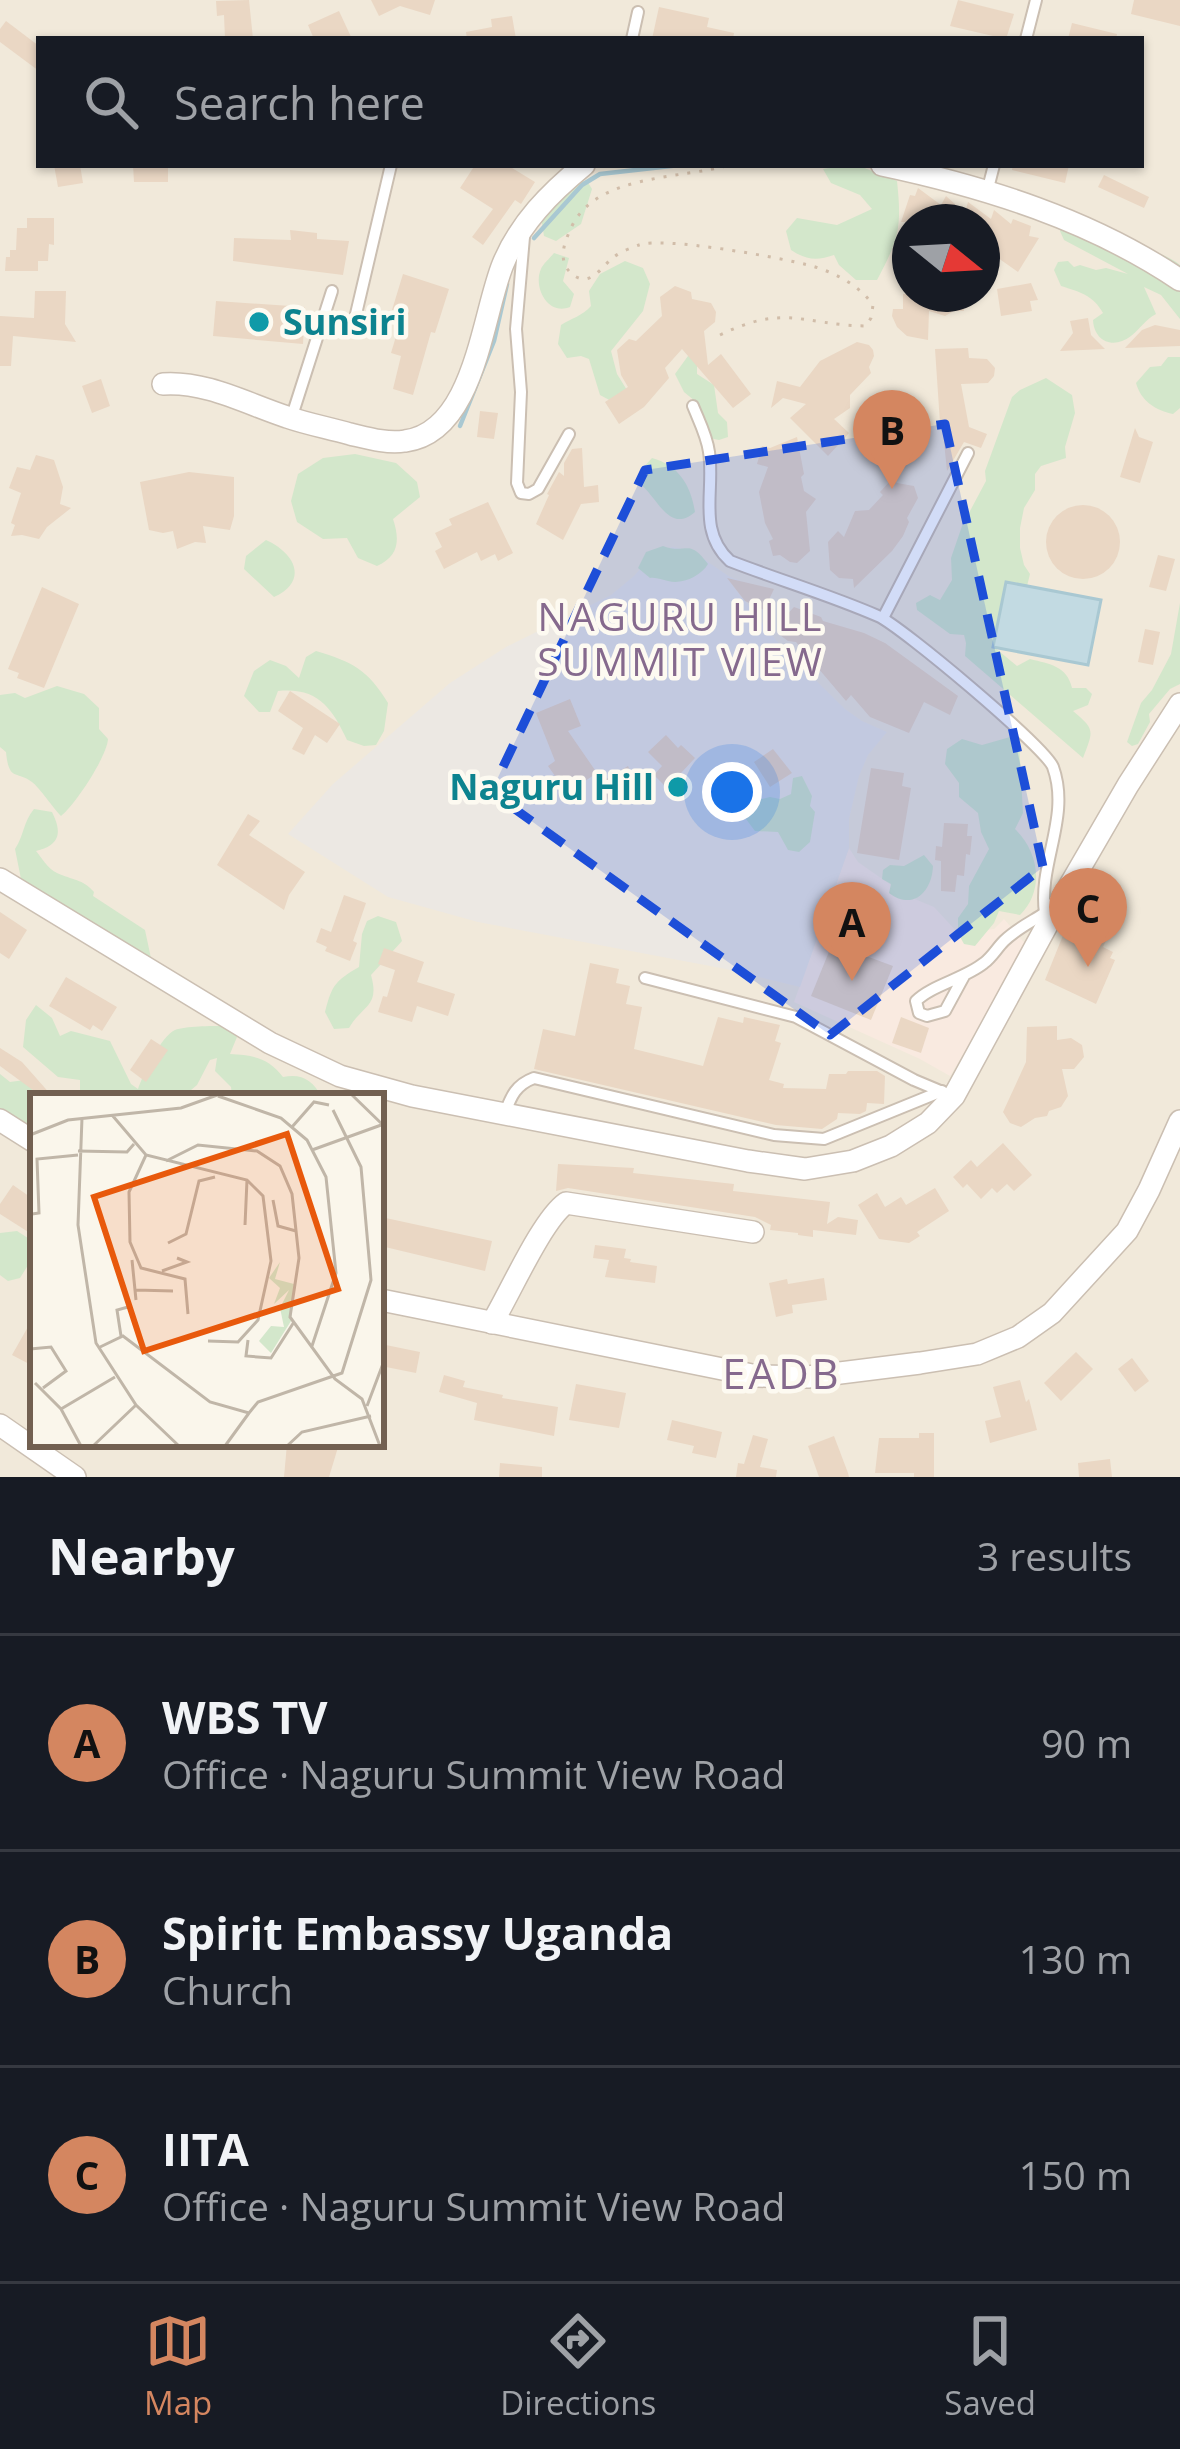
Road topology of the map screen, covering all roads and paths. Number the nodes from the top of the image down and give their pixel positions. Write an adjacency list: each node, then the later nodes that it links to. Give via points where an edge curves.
1 (1036, 0): 4 (lane)
2 (638, 12): 3 (lane)
3 (633, 36)
4 (1027, 36)
5 (390, 168): 14 (lane)
6 (580, 168): 11 (street)
7 (715, 168): 15 (path, via 596,197 565,242 572,274 592,277 643,243 681,243 814,266 852,283 874,305 866,326 772,316)
8 (900, 168): 10 (street)
9 (993, 168): 10 (lane)
10 (987, 191): 12 (street, via 1136,252)
11 (526, 222): 18 (street, via 503,265 475,366 454,408 429,432 406,442 376,440); 19 (lane, via 516,329 520,493 538,489)
12 (1180, 280)
13 (332, 291): 18 (lane)
14 (352, 331)
15 (720, 334)
16 (163, 384): 18 (street, via 208,389)
17 (693, 406): 21 (lane, via 709,447 707,510 721,553)
18 (291, 419)
19 (569, 434)
20 (968, 453): 21 (lane)
21 (883, 618): 26 (lane, via 1052,764 1060,815 1043,889)
22 (672, 627): 23 (path)
23 (702, 629)
24 (1180, 704): 26 (street)
25 (0, 879): 30 (street, via 311,1063 412,1096)
26 (1048, 915): 27 (lane, via 1015,931); 29 (street)
27 (964, 976): 27 (lane, via 922,994 919,1013 945,1011)
28 (644, 978): 29 (lane, via 796,1017)
29 (948, 1094): 30 (street, via 928,1123 891,1146 805,1169); 30 (lane, via 824,1139 774,1135 533,1078 513,1092)
30 (504, 1114)
31 (0, 1120): 33 (street)
32 (1180, 1121): 36 (street, via 1126,1231 1093,1270 1052,1313 977,1354 808,1377 757,1376)
33 (30, 1139)
34 (753, 1232): 36 (street, via 566,1203)
35 (384, 1301): 36 (street)
36 (492, 1322)
37 (0, 1425): 38 (street)
38 (30, 1446)
39 (32, 1447): 40 (street)
40 (75, 1477)

